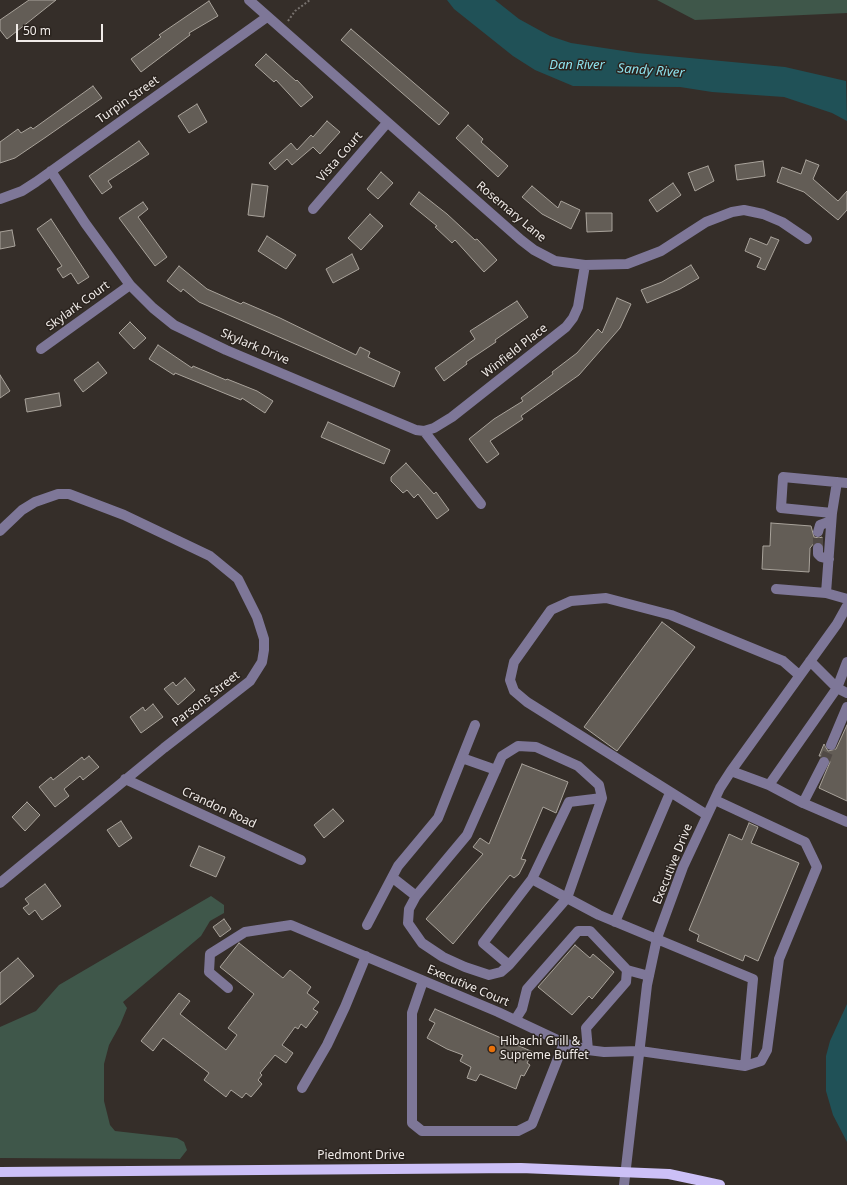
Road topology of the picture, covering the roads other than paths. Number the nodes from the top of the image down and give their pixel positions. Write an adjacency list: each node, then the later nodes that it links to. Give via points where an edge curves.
1 (249, 0): 2 (street, Rosemary Lane)
2 (267, 17): 3 (street, Rosemary Lane); 4 (street, Turpin Street)
3 (387, 123): 6 (street, Vista Court); 8 (street, Rosemary Lane, via 534,250 556,261)
4 (51, 171): 5 (street, Turpin Street, via 22,191); 9 (street, Skylark Drive)
5 (0, 198)
6 (313, 209)
7 (807, 240): 8 (street, Rosemary Lane, via 782,222 744,210 706,222 661,251 627,264)
8 (585, 265): 11 (street, Winfield Place, via 578,307 566,327 463,409 434,428)
9 (130, 285): 10 (street, Skylark Court); 11 (street, Skylark Drive, via 153,308 190,334 389,419)
10 (41, 348)
11 (424, 431): 13 (street)
12 (842, 482): 14 (street); 14 (street, via 783,477 781,508)
13 (481, 504)
14 (831, 517): 16 (street, via 820,525); 18 (street)
15 (0, 531): 35 (street, Parsons Street, via 22,510 50,496 69,494 124,515 197,550 225,567 238,580 247,596 264,639 262,662 250,681)
16 (818, 532)
17 (818, 548): 18 (street, via 818,554)
18 (828, 559): 20 (street)
19 (776, 589): 20 (street)
20 (826, 593): 21 (street)
21 (847, 599)
22 (847, 606): 23 (street, Executive Drive)
23 (810, 661): 25 (street, Executive Drive); 26 (street)
24 (847, 662): 26 (street)
25 (799, 675): 34 (street, Executive Drive); 37 (street, via 783,661 671,615 606,598 571,601 551,610 514,662 510,680 514,692)
26 (837, 688): 27 (street); 36 (street)
27 (847, 693)
28 (847, 707): 30 (street)
29 (475, 725): 31 (street)
30 (831, 745)
31 (462, 758): 33 (street); 44 (street, via 438,818 398,866)
32 (824, 762): 40 (street)
33 (496, 770): 38 (street, via 502,756 518,746 536,747 578,766 598,785); 47 (street, via 467,835)
34 (731, 771): 36 (street); 39 (street, Executive Drive)
35 (126, 779): 43 (street, Crandon Road); 46 (street, Parsons Street)
36 (769, 785): 40 (street)
37 (670, 793): 41 (street); 50 (street)
38 (602, 798): 45 (street, via 569,802); 48 (street)
39 (714, 800): 41 (street, Executive Drive); 64 (street, via 805,842 817,867 779,958 767,1050 761,1060)
40 (803, 803): 42 (street)
41 (707, 815): 53 (street, Executive Drive, via 683,867)
42 (847, 822)
43 (301, 860)
44 (393, 878): 47 (street); 51 (street)
45 (532, 879): 48 (street); 55 (street, via 483,943)
46 (0, 883)
47 (416, 896): 55 (street, via 409,909 408,923 422,943 443,957 489,975 501,972)
48 (567, 898): 49 (street); 55 (street)
49 (599, 915): 50 (street); 52 (street)
50 (615, 922): 53 (street)
51 (367, 925)
52 (590, 931): 56 (street); 60 (street, via 578,931 527,989 522,1009)
53 (657, 938): 57 (street, Executive Drive); 64 (street, via 752,979)
54 (366, 956): 58 (street, Executive Court); 59 (street, Executive Court, via 291,925 245,932 210,954 209,972); 65 (street, via 327,1045)
55 (510, 965)
56 (627, 970): 57 (street); 62 (street, via 626,982 586,1028)
57 (649, 976): 63 (street, Executive Drive)
58 (423, 981): 60 (street, Executive Court); 61 (street, via 412,1013 412,1123 422,1131 518,1131 532,1124)
59 (228, 988)
60 (515, 1020): 61 (street, Executive Court)
61 (564, 1043): 62 (street, Executive Court)
62 (588, 1050): 63 (street, Executive Court)
63 (640, 1052): 64 (street, Executive Court); 66 (street, Executive Drive)
64 (745, 1066)
65 (302, 1088)
66 (626, 1171): 67 (main road, Piedmont Drive, via 521,1168); 68 (street, Executive Drive); 69 (main road, Piedmont Drive, via 669,1174)
67 (0, 1172)
68 (624, 1185)
69 (720, 1185)

